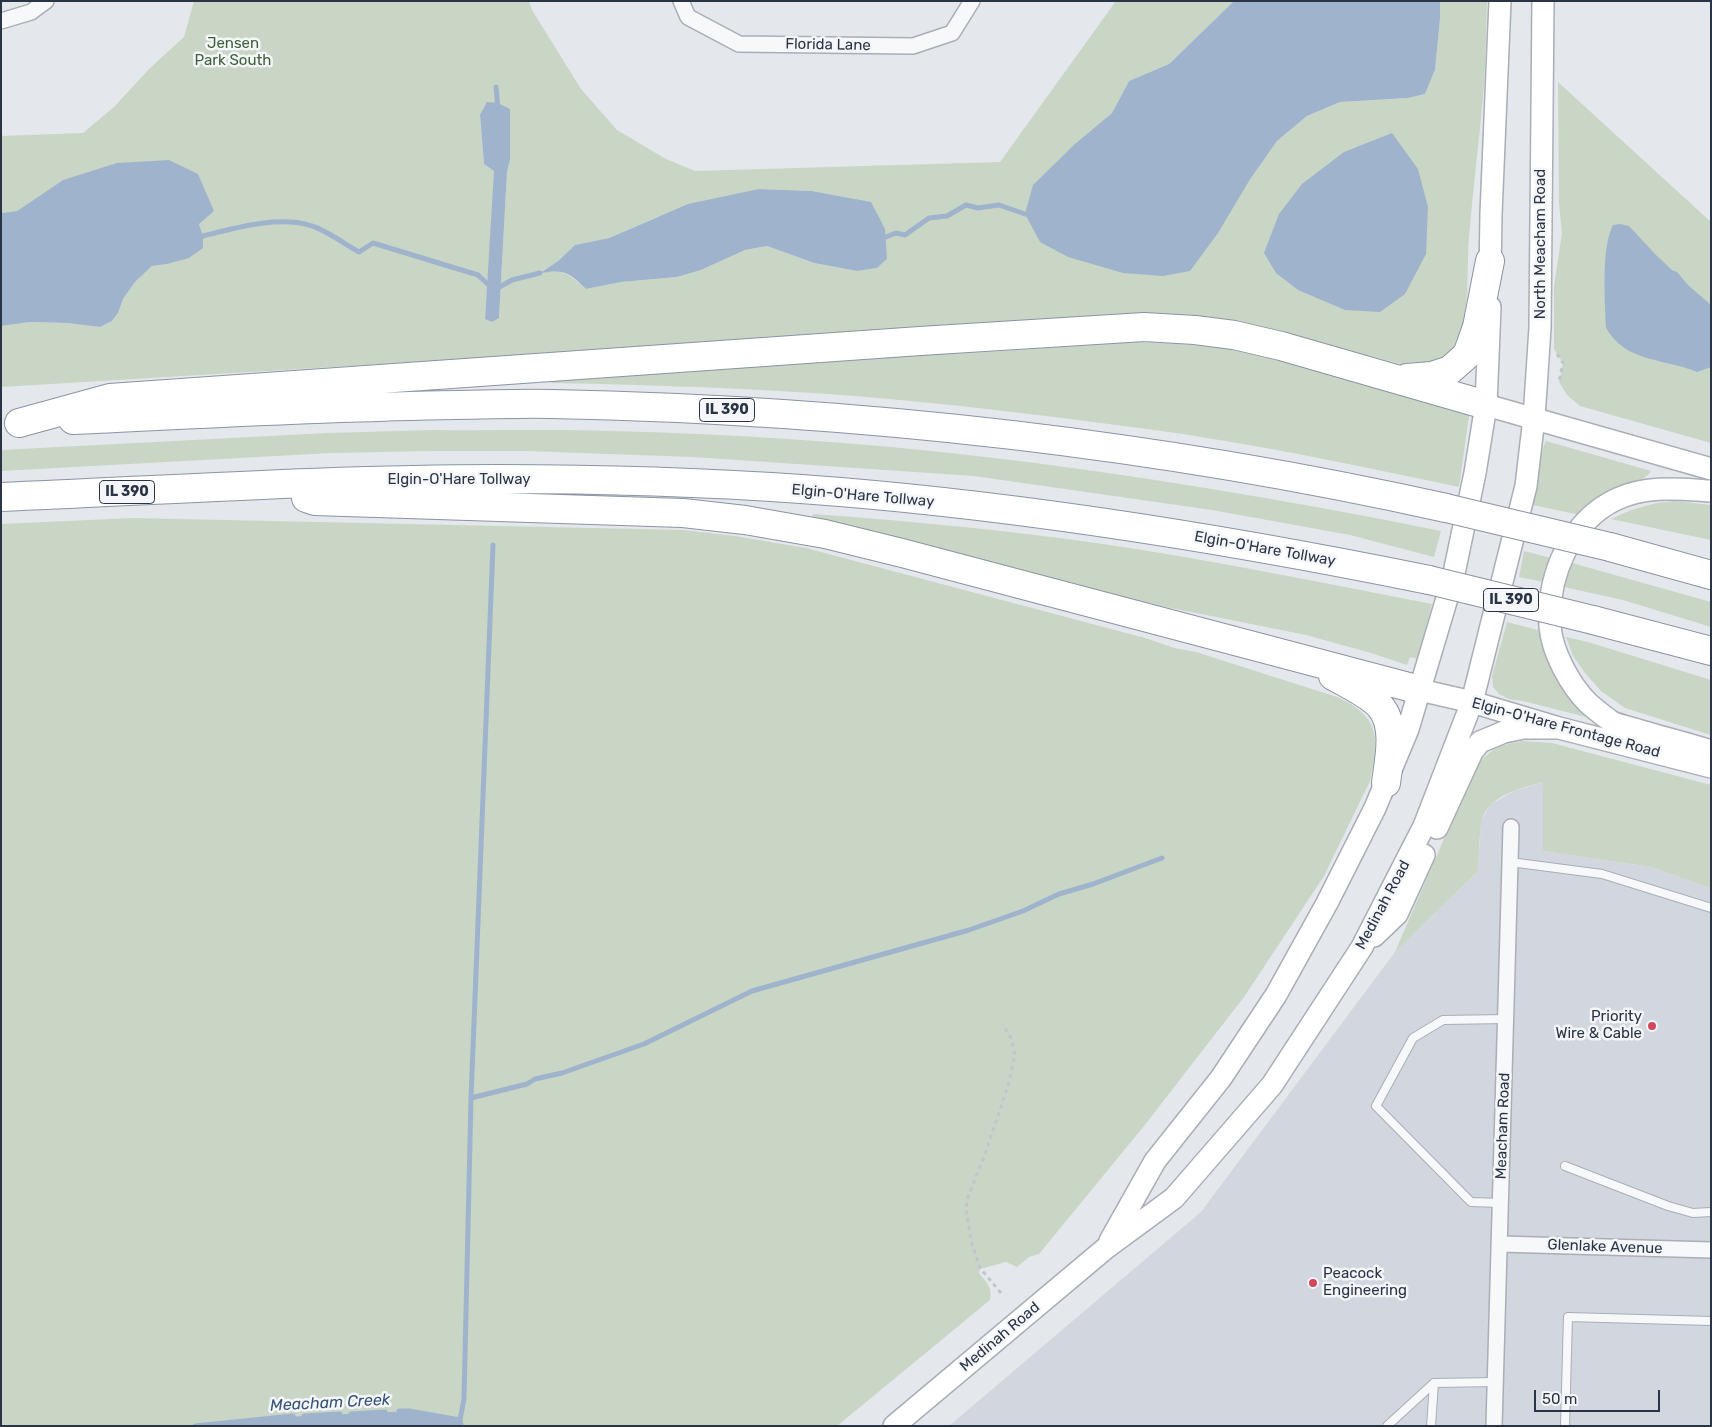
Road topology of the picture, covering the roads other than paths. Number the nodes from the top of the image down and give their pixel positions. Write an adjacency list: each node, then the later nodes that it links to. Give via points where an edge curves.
1 (46, 1): 6 (street, via 31,12)
2 (681, 1): 3 (street, Florida Lane, via 688,17 739,44 904,46 952,34)
3 (972, 1)
4 (1500, 1): 7 (main road)
5 (1542, 1): 10 (main road, North Meacham Road, via 1540,328)
6 (1, 21)
7 (1490, 261): 8 (highway, via 1477,327 1467,355 1450,370 1432,376); 9 (main road)
8 (1397, 379): 9 (highway); 11 (highway, via 1234,336 1144,327 110,398)
9 (1486, 405): 10 (main road); 20 (main road, Medinah Road, via 1453,578)
10 (1534, 418): 12 (main road); 14 (main road, North Meacham Road)
11 (10, 423): 17 (highway, IL 390, bridge, via 297,409 548,404 862,419 1016,435 1302,478 1446,508)
12 (1711, 469)
13 (253, 486): 16 (highway, Elgin-O'Hare Tollway / IL 390); 18 (highway, Elgin-O'Hare Tollway / IL 390, bridge, via 501,479 660,482 801,489 944,503 1209,538 1429,580); 19 (highway, via 315,501 682,513 745,520 834,536)
14 (1526, 486): 21 (main road, Medinah Road)
15 (1711, 491): 23 (main road, via 1647,489 1617,499 1598,510 1578,528 1555,574 1550,626 1556,652 1588,703 1613,722)
16 (1, 497)
17 (1711, 575)
18 (1711, 652)
19 (1306, 660): 20 (highway); 25 (highway, via 1380,706 1390,726)
20 (1420, 690): 21 (main road, Elgin-O'Hare Frontage Road); 25 (main road, Medinah Road)
21 (1472, 702): 22 (main road, Elgin-O'Hare Frontage Road); 29 (main road, Medinah Road, via 1424,826)
22 (1559, 728): 24 (main road, Elgin-O'Hare Frontage Road); 29 (main road, via 1513,730 1480,742 1472,752 1397,914)
23 (1711, 751)
24 (1711, 767)
25 (1386, 783): 35 (main road, Medinah Road, via 1327,903 1276,995 1221,1078 1155,1161)
26 (1511, 826): 27 (street, Meacham Road)
27 (1510, 862): 28 (lane, via 1602,874); 30 (street, Meacham Road)
28 (1711, 908)
29 (1362, 946): 35 (main road, Medinah Road, via 1272,1085 1174,1198)
30 (1506, 1019): 32 (street, Meacham Road); 32 (lane, via 1443,1020 1413,1038 1376,1106 1471,1202)
31 (1566, 1166): 33 (lane, via 1668,1206 1693,1213)
32 (1501, 1203): 34 (street, Meacham Road)
33 (1711, 1212)
34 (1500, 1244): 36 (street, Glenlake Avenue); 38 (street, Meacham Road)
35 (1106, 1248): 40 (main road, Medinah Road)
36 (1711, 1250)
37 (1711, 1321): 44 (lane, via 1568,1317)
38 (1496, 1382): 39 (lane); 43 (street, Meacham Road)
39 (1434, 1383): 41 (lane); 42 (lane)
40 (894, 1426)
41 (1387, 1426)
42 (1431, 1426)
43 (1494, 1426)
44 (1564, 1426)

